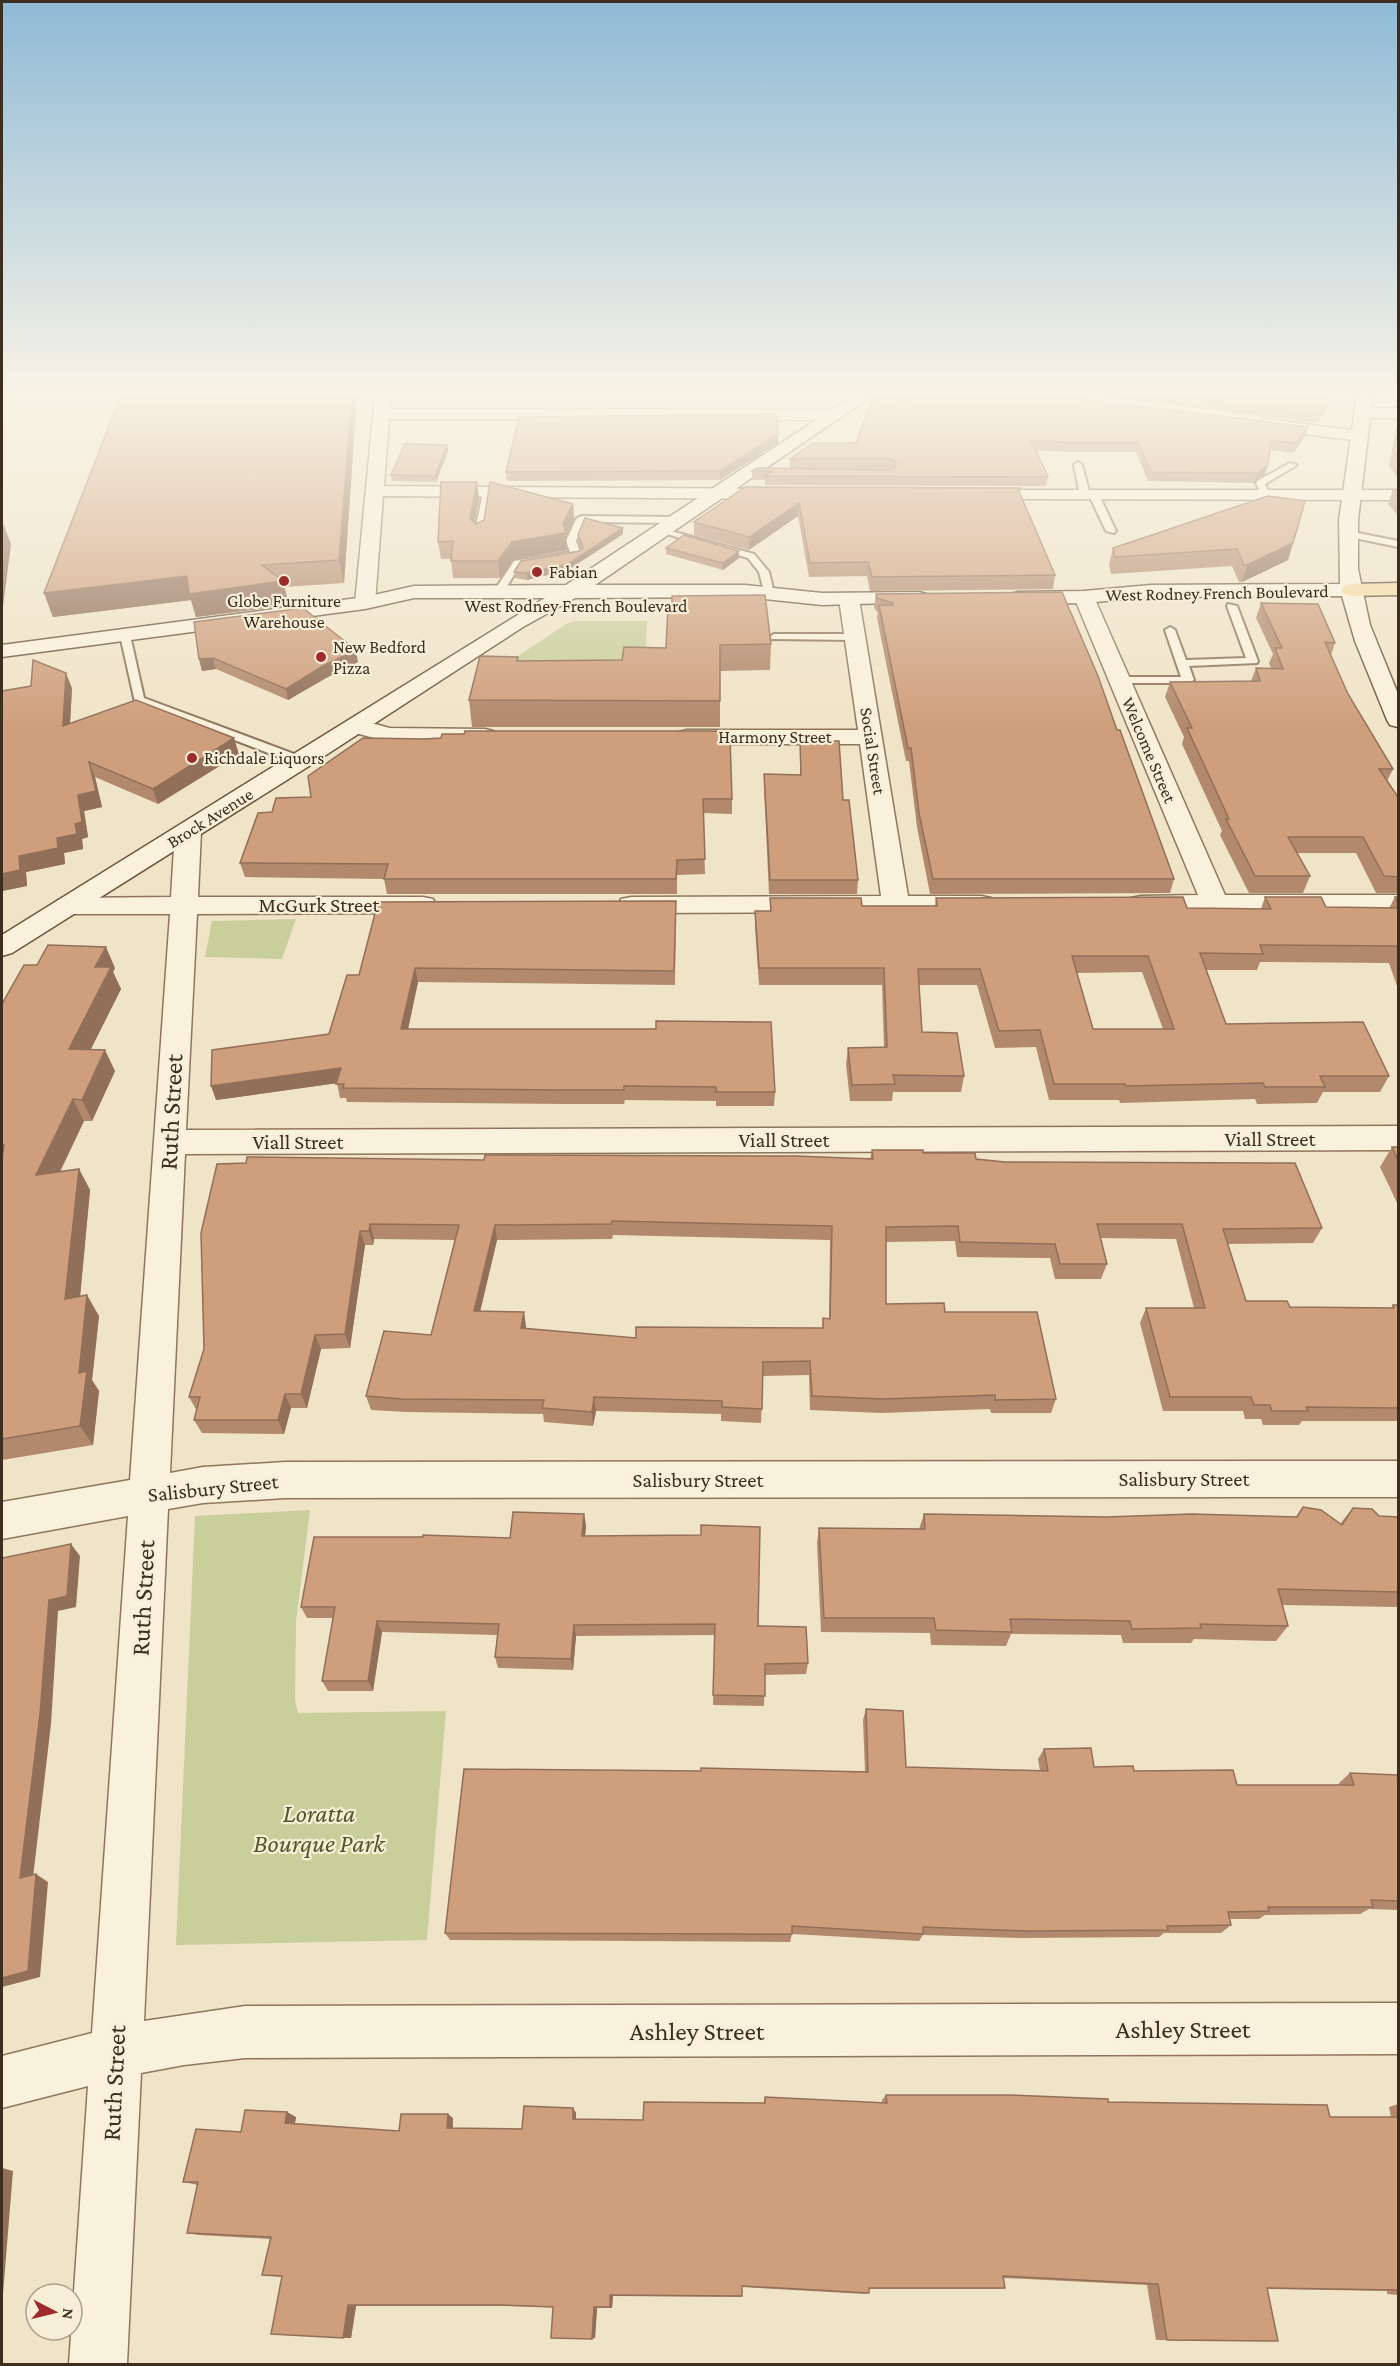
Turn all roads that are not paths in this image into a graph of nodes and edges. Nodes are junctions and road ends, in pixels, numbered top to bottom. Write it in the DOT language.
graph roads {
  1 [pos="374,505"];
  2 [pos="485,505"];
  3 [pos="701,505"];
  4 [pos="1096,505"];
  5 [pos="1351,505"];
  6 [pos="671,525"];
  7 [pos="1111,531"];
  8 [pos="1348,534"];
  9 [pos="479,536"];
  10 [pos="1398,544"];
  11 [pos="1398,589"];
  12 [pos="499,591"];
  13 [pos="569,591"];
  14 [pos="769,593"];
  15 [pos="1084,597"];
  16 [pos="822,598"];
  17 [pos="943,598"];
  18 [pos="1002,598"];
  19 [pos="849,599"];
  20 [pos="1353,599"];
  21 [pos="365,603"];
  22 [pos="544,606"];
  23 [pos="1232,606"];
  24 [pos="1398,608"];
  25 [pos="1170,630"];
  26 [pos="125,635"];
  27 [pos="774,637"];
  28 [pos="855,637"];
  29 [pos="2,651"];
  30 [pos="1182,663"];
  31 [pos="1119,680"];
  32 [pos="1398,720"];
  33 [pos="356,726"];
  34 [pos="513,736"];
  35 [pos="668,737"];
  36 [pos="871,737"];
  37 [pos="301,761"];
  38 [pos="188,831"];
  39 [pos="1398,903"];
  40 [pos="896,904"];
  41 [pos="1002,904"];
  42 [pos="1120,904"];
  43 [pos="1215,904"];
  44 [pos="445,905"];
  45 [pos="611,905"];
  46 [pos="68,906"];
  47 [pos="184,906"];
  48 [pos="2,947"];
  49 [pos="1398,1138"];
  50 [pos="169,1142"];
  51 [pos="1398,1479"];
  52 [pos="149,1494"];
  53 [pos="2,1520"];
  54 [pos="1398,2029"];
  55 [pos="116,2054"];
  56 [pos="2,2082"];
  57 [pos="98,2364"];
  1 -- 21 [label="street"];
  2 -- 9 [label="lane"];
  3 -- 6 [label="street, Brock Avenue"];
  4 -- 7 [label="lane"];
  5 -- 8 [label="street"];
  6 -- 12 [label="lane"];
  6 -- 13 [label="street, Brock Avenue"];
  6 -- 14 [label="lane"];
  8 -- 10 [label="lane"];
  8 -- 20 [label="street"];
  11 -- 20 [label="main road"];
  12 -- 13 [label="street, West Rodney French Boulevard"];
  12 -- 21 [label="street, West Rodney French Boulevard"];
  13 -- 14 [label="street, West Rodney French Boulevard"];
  13 -- 22 [label="street, Brock Avenue"];
  14 -- 16 [label="street, West Rodney French Boulevard"];
  15 -- 18 [label="street, West Rodney French Boulevard"];
  15 -- 20 [label="street, West Rodney French Boulevard"];
  15 -- 23 [label="street, West Rodney French Boulevard"];
  15 -- 31 [label="street, Welcome Street"];
  16 -- 19 [label="street, West Rodney French Boulevard"];
  16 -- 22 [label="street, West Rodney French Boulevard"];
  17 -- 19 [label="street, West Rodney French Boulevard"];
  19 -- 28 [label="street, Social Street"];
  20 -- 23 [label="street, West Rodney French Boulevard"];
  20 -- 24 [label="main road"];
  20 -- 32 [label="street"];
  21 -- 22 [label="street, West Rodney French Boulevard"];
  21 -- 26 [label="street, West Rodney French Boulevard"];
  22 -- 33 [label="street, Brock Avenue"];
  23 -- 30 [label="lane"];
  25 -- 30 [label="lane"];
  26 -- 29 [label="street, West Rodney French Boulevard"];
  26 -- 37 [label="lane"];
  27 -- 28 [label="lane"];
  28 -- 36 [label="street, Social Street"];
  30 -- 31 [label="lane"];
  31 -- 43 [label="street, Welcome Street"];
  33 -- 34 [label="street"];
  33 -- 37 [label="street, Brock Avenue"];
  35 -- 36 [label="street, Harmony Street"];
  36 -- 40 [label="street, Social Street"];
  37 -- 38 [label="street, Brock Avenue"];
  38 -- 46 [label="street, Brock Avenue"];
  38 -- 47 [label="street, Ruth Street"];
  39 -- 43 [label="street"];
  40 -- 41 [label="street"];
  40 -- 45 [label="street"];
  42 -- 43 [label="street"];
  44 -- 47 [label="street, McGurk Street"];
  46 -- 47 [label="street, McGurk Street"];
  46 -- 48 [label="street, Brock Avenue"];
  47 -- 50 [label="street, Ruth Street"];
  49 -- 50 [label="street, Viall Street"];
  50 -- 52 [label="street, Ruth Street"];
  51 -- 52 [label="street, Salisbury Street"];
  52 -- 53 [label="street, Salisbury Street"];
  52 -- 55 [label="street, Ruth Street"];
  54 -- 55 [label="street, Ashley Street"];
  55 -- 56 [label="street, Ashley Street"];
  55 -- 57 [label="street, Ruth Street"];
}
